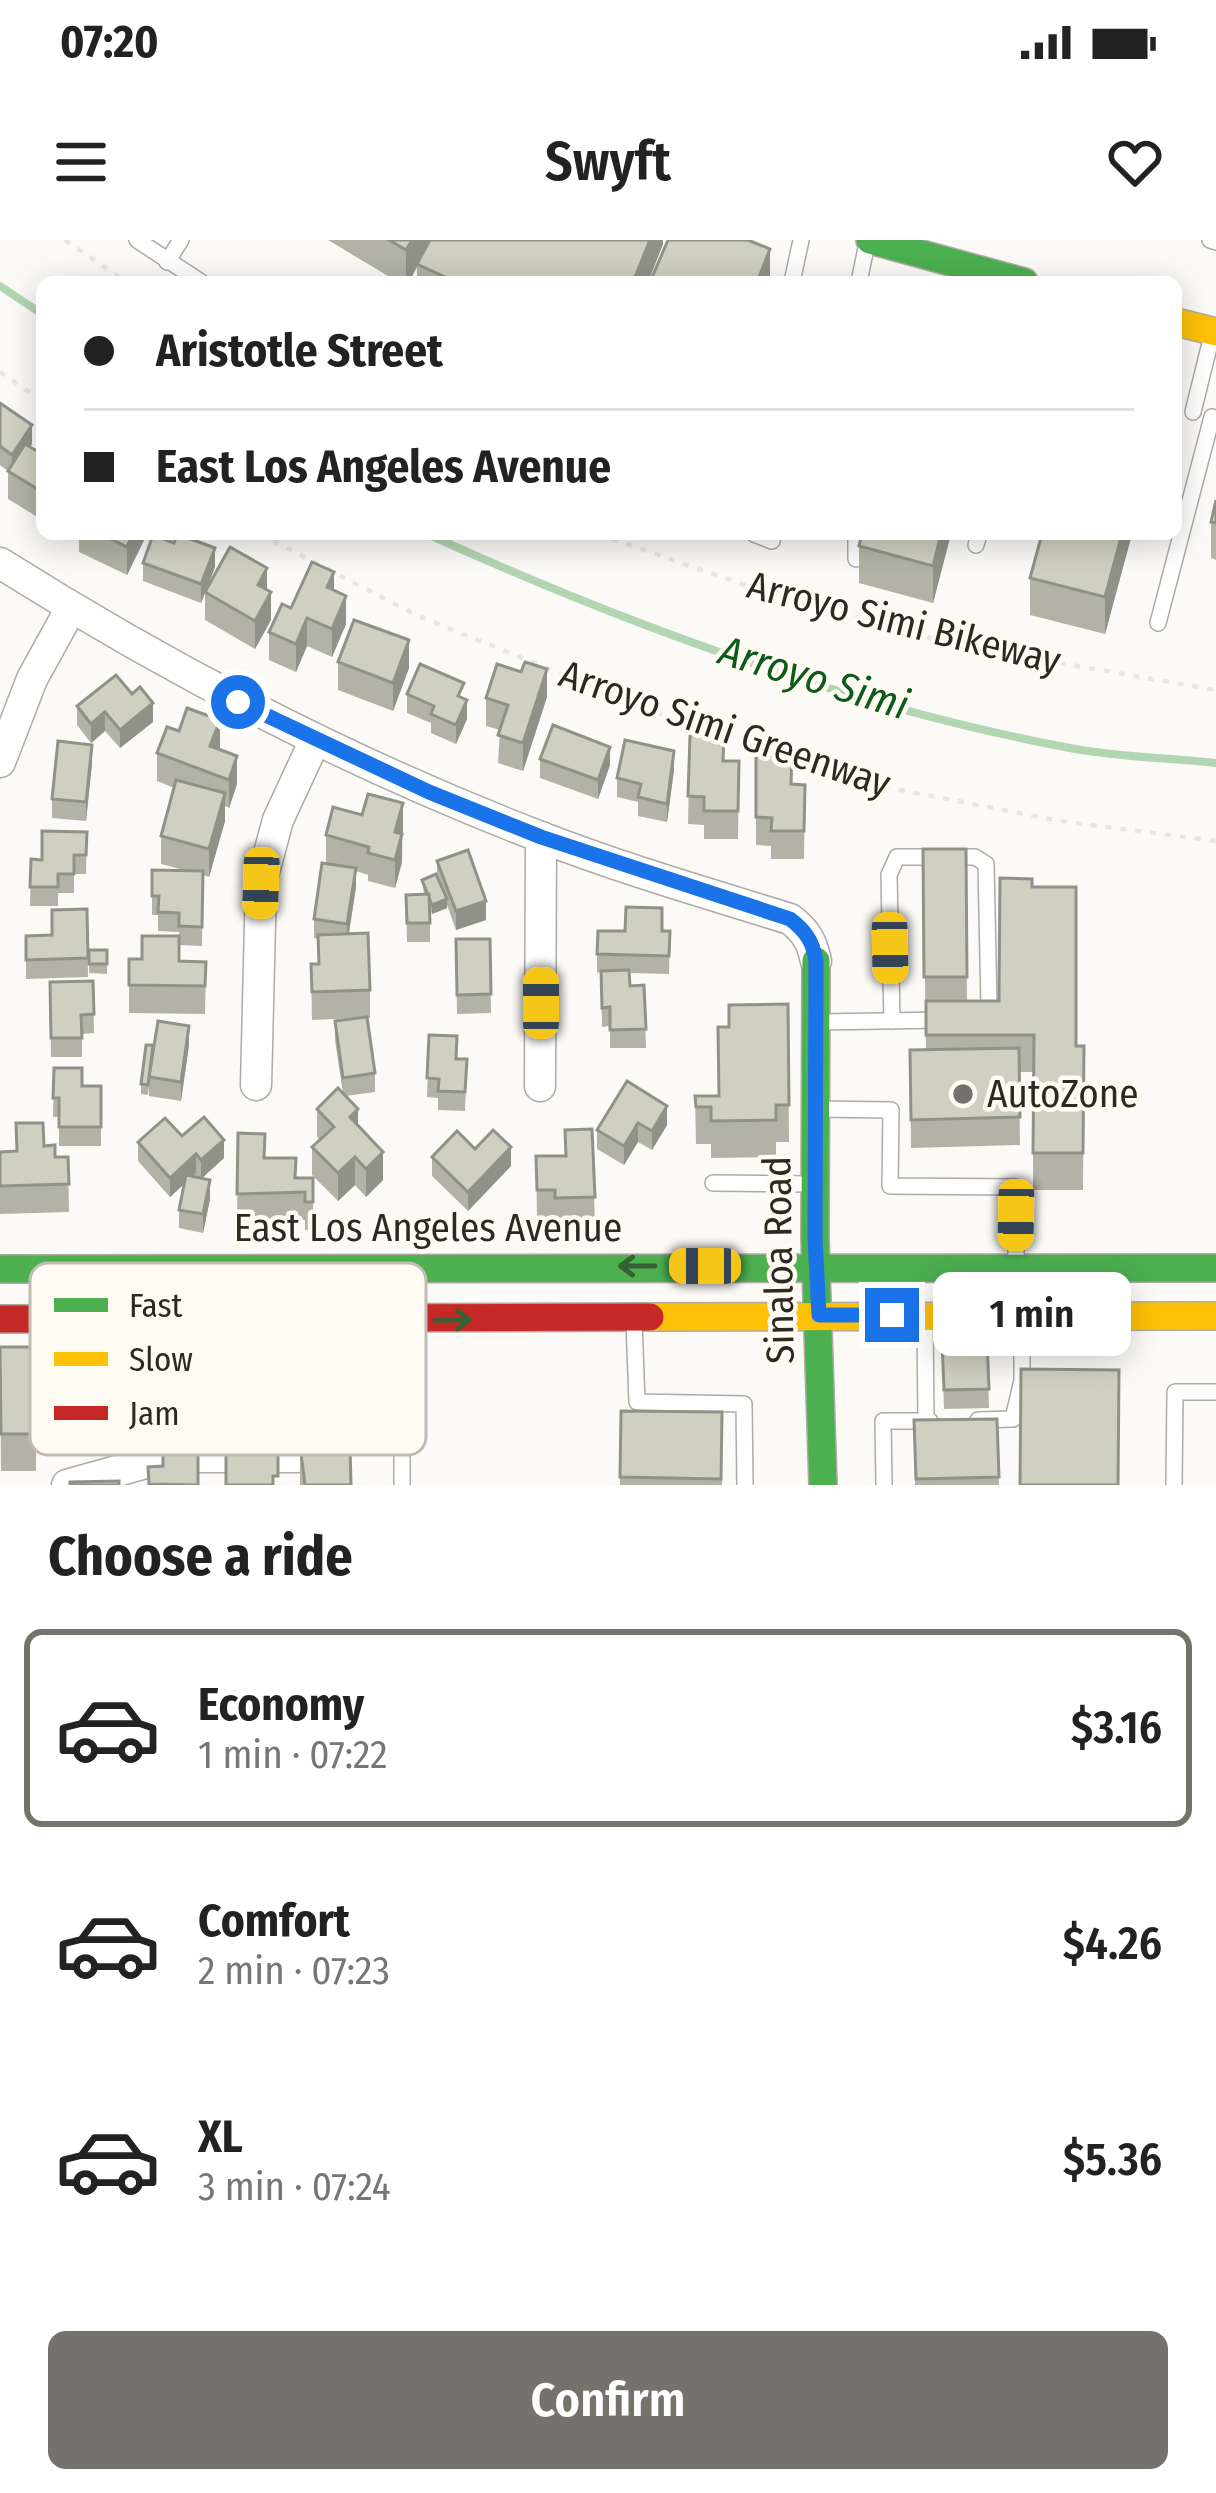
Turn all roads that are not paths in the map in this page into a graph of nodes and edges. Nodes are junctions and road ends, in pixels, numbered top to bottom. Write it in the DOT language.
graph roads {
  1 [pos="137,240"];
  2 [pos="182,240"];
  3 [pos="801,240"];
  4 [pos="869,240"];
  5 [pos="166,262"];
  6 [pos="190,276"];
  7 [pos="793,276"];
  8 [pos="860,276"];
  9 [pos="1002,276"];
  10 [pos="1182,324"];
  11 [pos="1214,332"];
  12 [pos="1184,410"];
  13 [pos="1214,418"];
  14 [pos="1182,535"];
  15 [pos="856,540"];
  16 [pos="1181,540"];
  17 [pos="856,559"];
  18 [pos="0,563"];
  19 [pos="71,608"];
  20 [pos="1158,623"];
  21 [pos="315,740"];
  22 [pos="0,762"];
  23 [pos="541,837"];
  24 [pos="816,961"];
  25 [pos="815,1022"];
  26 [pos="892,1022"];
  27 [pos="256,1085"];
  28 [pos="540,1086"];
  29 [pos="815,1109"];
  30 [pos="713,1183"];
  31 [pos="815,1184"];
  32 [pos="818,1266"];
  33 [pos="1016,1267"];
  34 [pos="426,1268"];
  35 [pos="1216,1268"];
  36 [pos="0,1270"];
  37 [pos="30,1270"];
  38 [pos="819,1315"];
  39 [pos="925,1315"];
  40 [pos="1022,1315"];
  41 [pos="1216,1316"];
  42 [pos="634,1318"];
  43 [pos="0,1319"];
  44 [pos="30,1319"];
  45 [pos="426,1320"];
  46 [pos="1019,1392"];
  47 [pos="1043,1392"];
  48 [pos="1216,1392"];
  49 [pos="948,1420"];
  50 [pos="969,1420"];
  51 [pos="926,1421"];
  52 [pos="298,1457"];
  53 [pos="67,1485"];
  54 [pos="745,1485"];
  55 [pos="823,1485"];
  56 [pos="884,1485"];
  57 [pos="1174,1485"];
  1 -- 5 [label="lane"];
  2 -- 5 [label="lane"];
  3 -- 7 [label="lane"];
  4 -- 8 [label="lane"];
  4 -- 9 [label="main road"];
  5 -- 6 [label="lane"];
  10 -- 11 [label="main road"];
  11 -- 12 [label="lane"];
  12 -- 13 [label="lane"];
  13 -- 14 [label="lane"];
  15 -- 17 [label="lane"];
  16 -- 20 [label="lane"];
  18 -- 19 [label="street"];
  19 -- 21 [label="street"];
  19 -- 22 [label="street"];
  21 -- 23 [label="street"];
  21 -- 27 [label="street"];
  23 -- 24 [label="street"];
  23 -- 28 [label="street"];
  24 -- 25 [label="main road, Sinaloa Road"];
  25 -- 26 [label="lane"];
  25 -- 29 [label="main road, Sinaloa Road"];
  26 -- 26 [label="lane"];
  29 -- 31 [label="main road, Sinaloa Road"];
  29 -- 33 [label="lane"];
  30 -- 31 [label="lane"];
  31 -- 32 [label="main road, Sinaloa Road"];
  32 -- 33 [label="main road, East Los Angeles Avenue"];
  32 -- 34 [label="main road, East Los Angeles Avenue, one-way"];
  32 -- 38 [label="main road, Sinaloa Road"];
  33 -- 35 [label="main road, East Los Angeles Avenue"];
  36 -- 37 [label="main road, East Los Angeles Avenue"];
  38 -- 39 [label="main road"];
  38 -- 42 [label="main road"];
  38 -- 55 [label="main road, Sinaloa Road"];
  39 -- 40 [label="main road"];
  39 -- 51 [label="lane"];
  40 -- 41 [label="main road"];
  40 -- 46 [label="lane"];
  45 -- 42 [label="main road, one-way"];
  42 -- 54 [label="lane"];
  43 -- 44 [label="main road"];
  46 -- 47 [label="lane"];
  46 -- 50 [label="lane"];
  48 -- 57 [label="lane"];
  49 -- 51 [label="lane"];
  51 -- 56 [label="lane"];
  52 -- 53 [label="street"];
}
